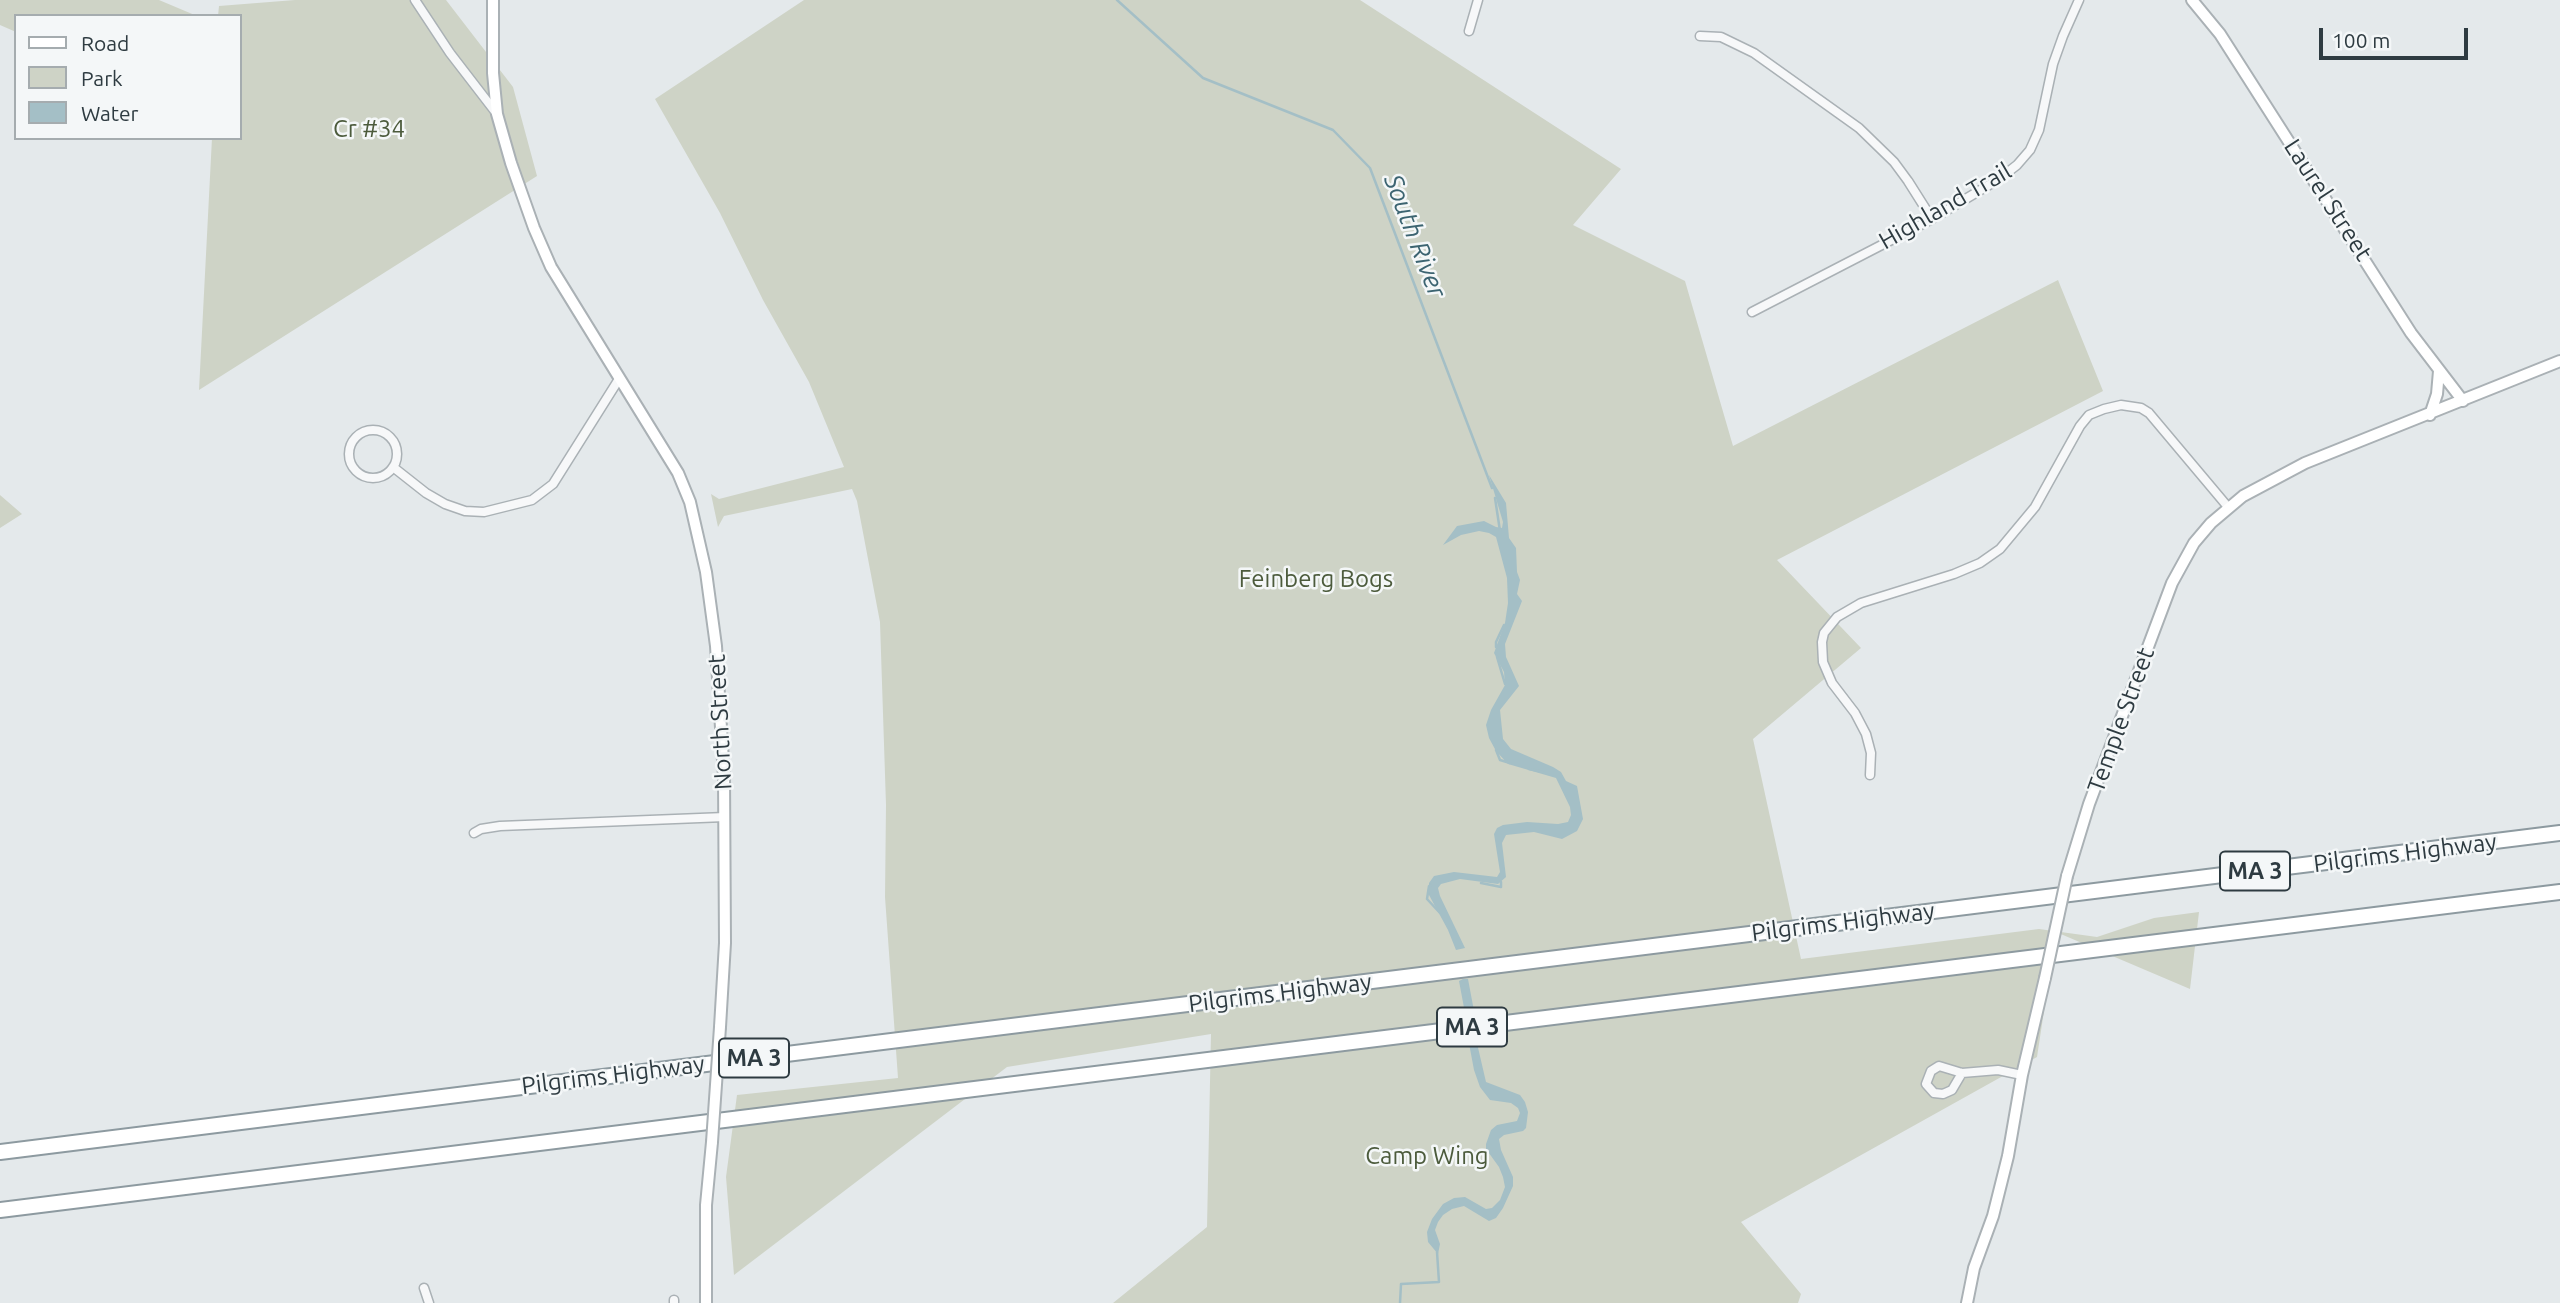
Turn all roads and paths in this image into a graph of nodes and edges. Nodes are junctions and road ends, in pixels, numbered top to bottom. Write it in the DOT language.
graph roads {
  1 [pos="415,0"];
  2 [pos="493,0"];
  3 [pos="1478,0"];
  4 [pos="2079,0"];
  5 [pos="2192,0"];
  6 [pos="1469,31"];
  7 [pos="1700,36"];
  8 [pos="497,114"];
  9 [pos="1932,219"];
  10 [pos="1752,312"];
  11 [pos="2560,361"];
  12 [pos="2439,371"];
  13 [pos="619,379"];
  14 [pos="2463,401"];
  15 [pos="2430,415"];
  16 [pos="393,467"];
  17 [pos="2228,507"];
  18 [pos="1870,775"];
  19 [pos="725,817"];
  20 [pos="474,833"];
  21 [pos="2560,833"];
  22 [pos="2560,892"];
  23 [pos="1962,1073"];
  24 [pos="2022,1075"];
  25 [pos="0,1152"];
  26 [pos="0,1210"];
  27 [pos="424,1288"];
  28 [pos="429,1303"];
  29 [pos="706,1303"];
  30 [pos="1966,1303"];
  1 -- 8 [label="street"];
  2 -- 8 [label="main road, North Street"];
  3 -- 6 [label="street"];
  4 -- 9 [label="street, Highland Trail"];
  5 -- 12 [label="main road, Laurel Street"];
  7 -- 9 [label="street"];
  8 -- 13 [label="main road, North Street"];
  9 -- 10 [label="street, Highland Trail"];
  11 -- 14 [label="main road, Temple Street"];
  12 -- 14 [label="main road, Laurel Street"];
  12 -- 15 [label="main road"];
  13 -- 16 [label="street"];
  13 -- 19 [label="main road, North Street"];
  14 -- 15 [label="main road, Temple Street"];
  15 -- 17 [label="main road, Temple Street"];
  16 -- 16 [label="street"];
  17 -- 18 [label="street"];
  17 -- 24 [label="main road, Temple Street, bridge"];
  19 -- 20 [label="street"];
  19 -- 29 [label="main road, North Street, bridge"];
  21 -- 25 [label="highway, Pilgrims Highway / MA 3"];
  22 -- 26 [label="highway, MA 3"];
  23 -- 23 [label="street"];
  23 -- 24 [label="street"];
  24 -- 30 [label="main road, Temple Street"];
  27 -- 28 [label="street"];
}
